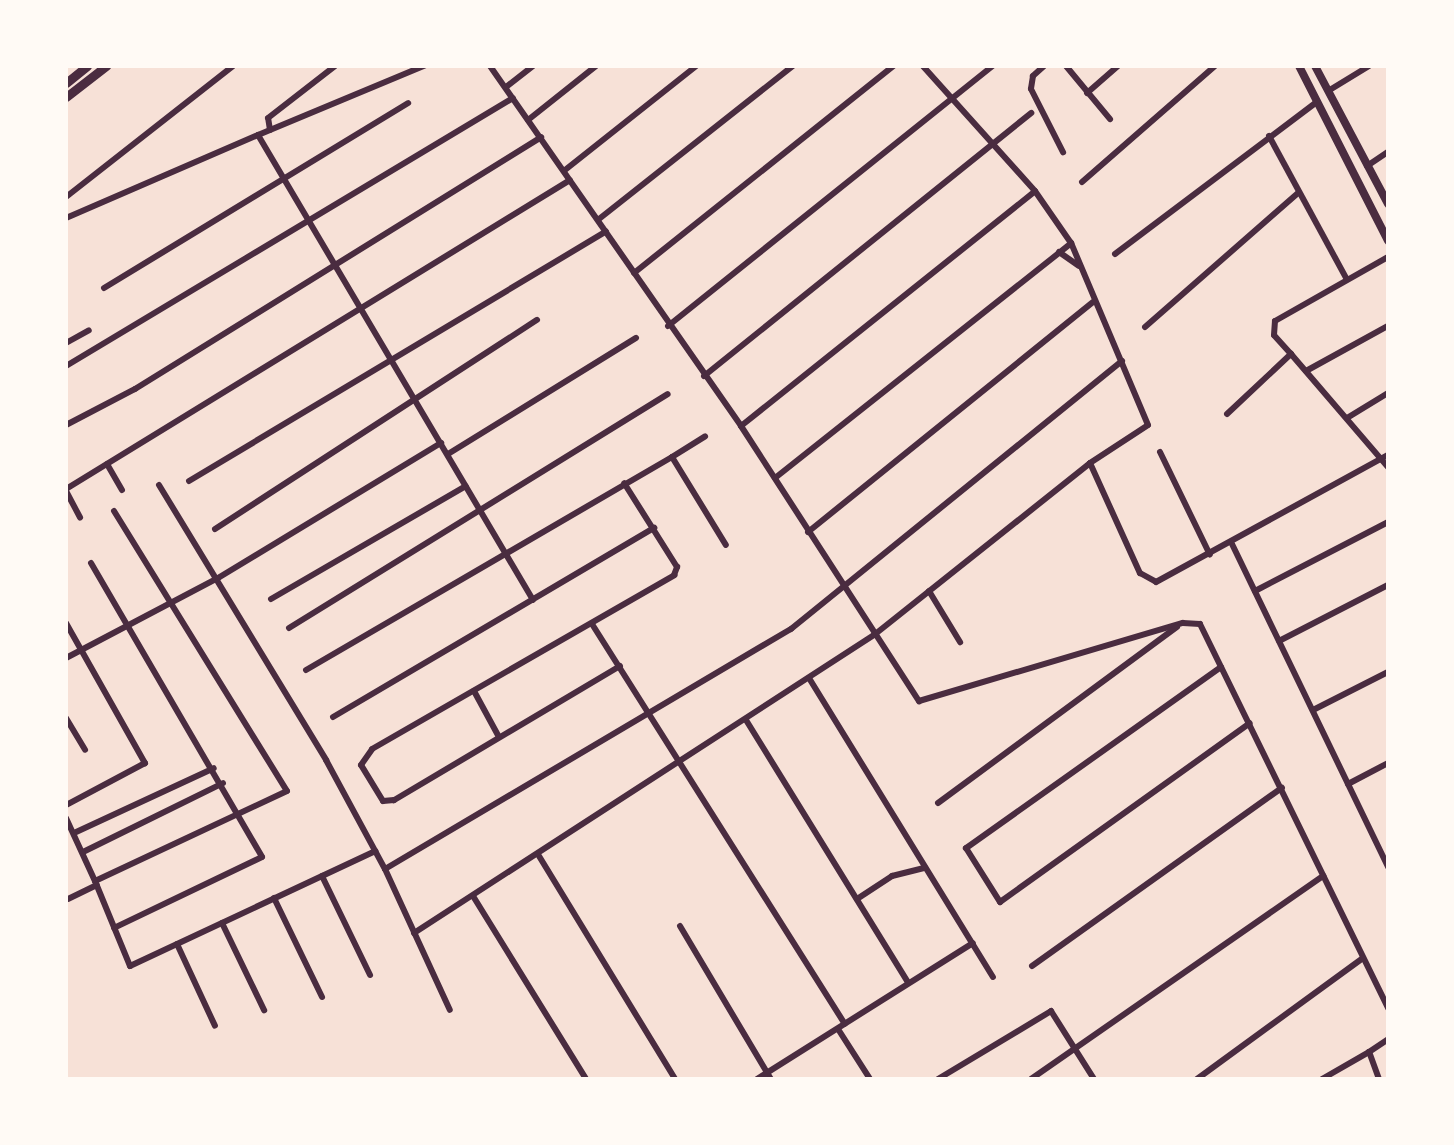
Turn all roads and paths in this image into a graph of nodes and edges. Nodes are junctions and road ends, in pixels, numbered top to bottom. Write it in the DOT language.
graph roads {
  1 [pos="87,66"];
  2 [pos="106,66"];
  3 [pos="233,66"];
  4 [pos="335,66"];
  5 [pos="424,66"];
  6 [pos="490,66"];
  7 [pos="533,66"];
  8 [pos="596,66"];
  9 [pos="696,66"];
  10 [pos="793,66"];
  11 [pos="893,66"];
  12 [pos="923,66"];
  13 [pos="992,66"];
  14 [pos="1044,66"];
  15 [pos="1066,66"];
  16 [pos="1118,66"];
  17 [pos="1215,66"];
  18 [pos="1299,66"];
  19 [pos="1315,66"];
  20 [pos="1369,66"];
  21 [pos="66,83"];
  22 [pos="506,87"];
  23 [pos="1328,91"];
  24 [pos="1087,93"];
  25 [pos="66,97"];
  26 [pos="513,98"];
  27 [pos="953,98"];
  28 [pos="1317,102"];
  29 [pos="408,103"];
  30 [pos="1031,113"];
  31 [pos="1110,119"];
  32 [pos="528,120"];
  33 [pos="270,130"];
  34 [pos="258,135"];
  35 [pos="1269,136"];
  36 [pos="541,137"];
  37 [pos="993,143"];
  38 [pos="1063,152"];
  39 [pos="1388,152"];
  40 [pos="1367,166"];
  41 [pos="565,170"];
  42 [pos="286,178"];
  43 [pos="570,180"];
  44 [pos="1082,182"];
  45 [pos="1035,191"];
  46 [pos="1298,193"];
  47 [pos="66,197"];
  48 [pos="1388,204"];
  49 [pos="66,218"];
  50 [pos="310,219"];
  51 [pos="599,219"];
  52 [pos="606,231"];
  53 [pos="1388,241"];
  54 [pos="1071,243"];
  55 [pos="1059,252"];
  56 [pos="1115,254"];
  57 [pos="1388,257"];
  58 [pos="336,263"];
  59 [pos="1079,266"];
  60 [pos="634,273"];
  61 [pos="1346,278"];
  62 [pos="104,288"];
  63 [pos="1093,302"];
  64 [pos="362,308"];
  65 [pos="537,320"];
  66 [pos="668,326"];
  67 [pos="1388,326"];
  68 [pos="1145,327"];
  69 [pos="89,330"];
  70 [pos="636,338"];
  71 [pos="66,343"];
  72 [pos="1291,354"];
  73 [pos="393,360"];
  74 [pos="1122,361"];
  75 [pos="66,366"];
  76 [pos="1306,371"];
  77 [pos="704,376"];
  78 [pos="1388,393"];
  79 [pos="668,394"];
  80 [pos="417,402"];
  81 [pos="1227,414"];
  82 [pos="1347,418"];
  83 [pos="66,425"];
  84 [pos="741,426"];
  85 [pos="705,436"];
  86 [pos="441,443"];
  87 [pos="1160,452"];
  88 [pos="448,454"];
  89 [pos="672,457"];
  90 [pos="1385,457"];
  91 [pos="1090,463"];
  92 [pos="107,464"];
  93 [pos="1388,467"];
  94 [pos="775,478"];
  95 [pos="189,481"];
  96 [pos="624,483"];
  97 [pos="159,485"];
  98 [pos="466,486"];
  99 [pos="66,490"];
  100 [pos="122,490"];
  101 [pos="479,509"];
  102 [pos="114,511"];
  103 [pos="80,517"];
  104 [pos="1388,522"];
  105 [pos="654,528"];
  106 [pos="215,529"];
  107 [pos="808,532"];
  108 [pos="1232,544"];
  109 [pos="726,545"];
  110 [pos="505,553"];
  111 [pos="1210,555"];
  112 [pos="91,563"];
  113 [pos="218,578"];
  114 [pos="1388,585"];
  115 [pos="841,588"];
  116 [pos="929,591"];
  117 [pos="1255,591"];
  118 [pos="271,599"];
  119 [pos="533,600"];
  120 [pos="173,601"];
  121 [pos="66,623"];
  122 [pos="1183,623"];
  123 [pos="592,624"];
  124 [pos="128,625"];
  125 [pos="289,628"];
  126 [pos="874,635"];
  127 [pos="1279,641"];
  128 [pos="960,642"];
  129 [pos="81,650"];
  130 [pos="66,658"];
  131 [pos="620,666"];
  132 [pos="1221,667"];
  133 [pos="306,670"];
  134 [pos="1388,672"];
  135 [pos="809,678"];
  136 [pos="474,691"];
  137 [pos="1313,710"];
  138 [pos="650,712"];
  139 [pos="333,717"];
  140 [pos="66,718"];
  141 [pos="746,720"];
  142 [pos="1250,723"];
  143 [pos="499,737"];
  144 [pos="85,750"];
  145 [pos="682,763"];
  146 [pos="1388,763"];
  147 [pos="214,768"];
  148 [pos="223,783"];
  149 [pos="1348,784"];
  150 [pos="1282,788"];
  151 [pos="938,803"];
  152 [pos="66,805"];
  153 [pos="240,813"];
  154 [pos="67,820"];
  155 [pos="74,833"];
  156 [pos="375,851"];
  157 [pos="1385,851"];
  158 [pos="83,852"];
  159 [pos="539,856"];
  160 [pos="1388,867"];
  161 [pos="925,868"];
  162 [pos="385,869"];
  163 [pos="322,876"];
  164 [pos="1323,876"];
  165 [pos="96,883"];
  166 [pos="473,896"];
  167 [pos="274,898"];
  168 [pos="68,899"];
  169 [pos="857,899"];
  170 [pos="222,923"];
  171 [pos="680,926"];
  172 [pos="114,928"];
  173 [pos="414,933"];
  174 [pos="973,943"];
  175 [pos="177,944"];
  176 [pos="1363,958"];
  177 [pos="1032,966"];
  178 [pos="370,975"];
  179 [pos="993,977"];
  180 [pos="908,982"];
  181 [pos="322,997"];
  182 [pos="1388,1008"];
  183 [pos="264,1010"];
  184 [pos="450,1010"];
  185 [pos="215,1026"];
  186 [pos="841,1026"];
  187 [pos="1388,1039"];
  188 [pos="1075,1049"];
  189 [pos="1369,1052"];
  190 [pos="769,1076"];
  191 [pos="586,1079"];
  192 [pos="675,1079"];
  193 [pos="757,1079"];
  194 [pos="870,1079"];
  195 [pos="938,1079"];
  196 [pos="1031,1079"];
  197 [pos="1094,1079"];
  198 [pos="1197,1079"];
  199 [pos="1322,1079"];
  200 [pos="1379,1079"];
  1 -- 21 [label="main road"];
  2 -- 25 [label="main road"];
  3 -- 47 [label="street"];
  4 -- 33 [label="street"];
  5 -- 33 [label="street"];
  6 -- 22 [label="street"];
  7 -- 22 [label="street"];
  8 -- 32 [label="street"];
  9 -- 41 [label="street"];
  10 -- 51 [label="street"];
  11 -- 60 [label="street"];
  12 -- 27 [label="street"];
  13 -- 27 [label="street"];
  14 -- 38 [label="street"];
  15 -- 24 [label="street"];
  16 -- 24 [label="street"];
  17 -- 44 [label="street"];
  18 -- 28 [label="main road"];
  19 -- 23 [label="main road"];
  20 -- 23 [label="street"];
  22 -- 26 [label="street"];
  23 -- 40 [label="main road"];
  24 -- 31 [label="street"];
  26 -- 32 [label="street"];
  26 -- 50 [label="street"];
  27 -- 37 [label="street"];
  27 -- 66 [label="street"];
  28 -- 35 [label="street"];
  28 -- 53 [label="main road"];
  29 -- 42 [label="street"];
  30 -- 37 [label="street"];
  32 -- 36 [label="street"];
  33 -- 34 [label="street"];
  34 -- 42 [label="street"];
  34 -- 49 [label="street"];
  35 -- 46 [label="street"];
  35 -- 56 [label="street"];
  36 -- 41 [label="street"];
  36 -- 58 [label="street"];
  37 -- 45 [label="street"];
  37 -- 77 [label="street"];
  39 -- 40 [label="street"];
  40 -- 48 [label="main road"];
  41 -- 43 [label="street"];
  42 -- 50 [label="street"];
  42 -- 62 [label="street"];
  43 -- 51 [label="street"];
  43 -- 64 [label="street"];
  45 -- 54 [label="street"];
  45 -- 84 [label="street"];
  46 -- 61 [label="street"];
  46 -- 68 [label="street"];
  50 -- 58 [label="street"];
  50 -- 75 [label="street"];
  51 -- 52 [label="street"];
  52 -- 60 [label="street"];
  52 -- 73 [label="street"];
  54 -- 55 [label="street"];
  54 -- 59 [label="street"];
  55 -- 59 [label="street"];
  55 -- 94 [label="street"];
  57 -- 61 [label="street"];
  58 -- 64 [label="street"];
  58 -- 83 [label="street"];
  59 -- 63 [label="street"];
  60 -- 66 [label="street"];
  61 -- 72 [label="street"];
  63 -- 74 [label="street"];
  63 -- 107 [label="street"];
  64 -- 73 [label="street"];
  64 -- 92 [label="street"];
  65 -- 80 [label="street"];
  66 -- 77 [label="street"];
  67 -- 76 [label="street"];
  69 -- 71 [label="street"];
  70 -- 88 [label="street"];
  72 -- 76 [label="street"];
  72 -- 81 [label="street"];
  73 -- 80 [label="street"];
  73 -- 95 [label="street"];
  74 -- 91 [label="street"];
  74 -- 115 [label="street"];
  76 -- 82 [label="street"];
  77 -- 84 [label="street"];
  78 -- 82 [label="street"];
  79 -- 101 [label="street"];
  80 -- 86 [label="street"];
  80 -- 106 [label="street"];
  82 -- 90 [label="street"];
  84 -- 94 [label="street"];
  85 -- 89 [label="street"];
  86 -- 88 [label="street"];
  86 -- 113 [label="street"];
  87 -- 111 [label="street"];
  88 -- 98 [label="street"];
  89 -- 96 [label="street"];
  89 -- 109 [label="street"];
  90 -- 93 [label="street"];
  90 -- 108 [label="street"];
  91 -- 111 [label="street"];
  91 -- 116 [label="street"];
  92 -- 99 [label="street"];
  92 -- 100 [label="street"];
  94 -- 107 [label="street"];
  96 -- 105 [label="street"];
  96 -- 110 [label="street"];
  97 -- 113 [label="street"];
  98 -- 101 [label="street"];
  98 -- 118 [label="street"];
  99 -- 103 [label="street"];
  101 -- 110 [label="street"];
  101 -- 125 [label="street"];
  102 -- 120 [label="street"];
  104 -- 117 [label="street"];
  105 -- 119 [label="street"];
  105 -- 123 [label="street"];
  107 -- 115 [label="street"];
  108 -- 111 [label="street"];
  108 -- 117 [label="street"];
  110 -- 119 [label="street"];
  110 -- 133 [label="street"];
  112 -- 124 [label="street"];
  113 -- 120 [label="street"];
  113 -- 156 [label="street"];
  114 -- 127 [label="street"];
  115 -- 126 [label="street"];
  115 -- 138 [label="street"];
  116 -- 126 [label="street"];
  116 -- 128 [label="street"];
  117 -- 127 [label="street"];
  119 -- 139 [label="street"];
  120 -- 124 [label="street"];
  120 -- 153 [label="street"];
  121 -- 129 [label="street"];
  122 -- 126 [label="street"];
  122 -- 132 [label="street"];
  122 -- 151 [label="street"];
  123 -- 131 [label="street"];
  123 -- 136 [label="street"];
  124 -- 129 [label="street"];
  124 -- 147 [label="street"];
  126 -- 135 [label="street"];
  127 -- 137 [label="street"];
  129 -- 130 [label="street"];
  129 -- 152 [label="street"];
  131 -- 138 [label="street"];
  131 -- 143 [label="street"];
  132 -- 142 [label="street"];
  132 -- 142 [label="street"];
  134 -- 137 [label="street"];
  135 -- 141 [label="street"];
  135 -- 161 [label="street"];
  136 -- 143 [label="street"];
  136 -- 143 [label="street"];
  137 -- 149 [label="street"];
  138 -- 145 [label="street"];
  138 -- 162 [label="street"];
  140 -- 144 [label="street"];
  141 -- 145 [label="street"];
  141 -- 169 [label="street"];
  142 -- 150 [label="street"];
  145 -- 159 [label="street"];
  145 -- 186 [label="street"];
  146 -- 149 [label="street"];
  147 -- 148 [label="street"];
  147 -- 155 [label="street"];
  148 -- 153 [label="street"];
  148 -- 158 [label="street"];
  149 -- 157 [label="street"];
  150 -- 164 [label="street"];
  150 -- 177 [label="street"];
  153 -- 165 [label="street"];
  153 -- 172 [label="street"];
  154 -- 155 [label="street"];
  155 -- 158 [label="street"];
  156 -- 162 [label="street"];
  156 -- 163 [label="street"];
  157 -- 160 [label="street"];
  158 -- 165 [label="street"];
  159 -- 166 [label="street"];
  159 -- 192 [label="street"];
  161 -- 169 [label="street"];
  161 -- 174 [label="street"];
  162 -- 173 [label="street"];
  163 -- 167 [label="street"];
  163 -- 178 [label="street"];
  164 -- 176 [label="street"];
  164 -- 188 [label="street"];
  165 -- 168 [label="street"];
  165 -- 172 [label="street"];
  166 -- 173 [label="street"];
  166 -- 191 [label="street"];
  167 -- 170 [label="street"];
  167 -- 181 [label="street"];
  169 -- 180 [label="street"];
  170 -- 175 [label="street"];
  170 -- 183 [label="street"];
  171 -- 190 [label="street"];
  172 -- 175 [label="street"];
  173 -- 184 [label="street"];
  174 -- 179 [label="street"];
  174 -- 180 [label="street"];
  175 -- 185 [label="street"];
  176 -- 182 [label="street"];
  176 -- 198 [label="street"];
  180 -- 186 [label="street"];
  186 -- 190 [label="street"];
  186 -- 194 [label="street"];
  187 -- 189 [label="street"];
  188 -- 195 [label="street"];
  188 -- 196 [label="street"];
  188 -- 197 [label="street"];
  189 -- 199 [label="street"];
  189 -- 200 [label="street"];
  190 -- 193 [label="street"];
}
